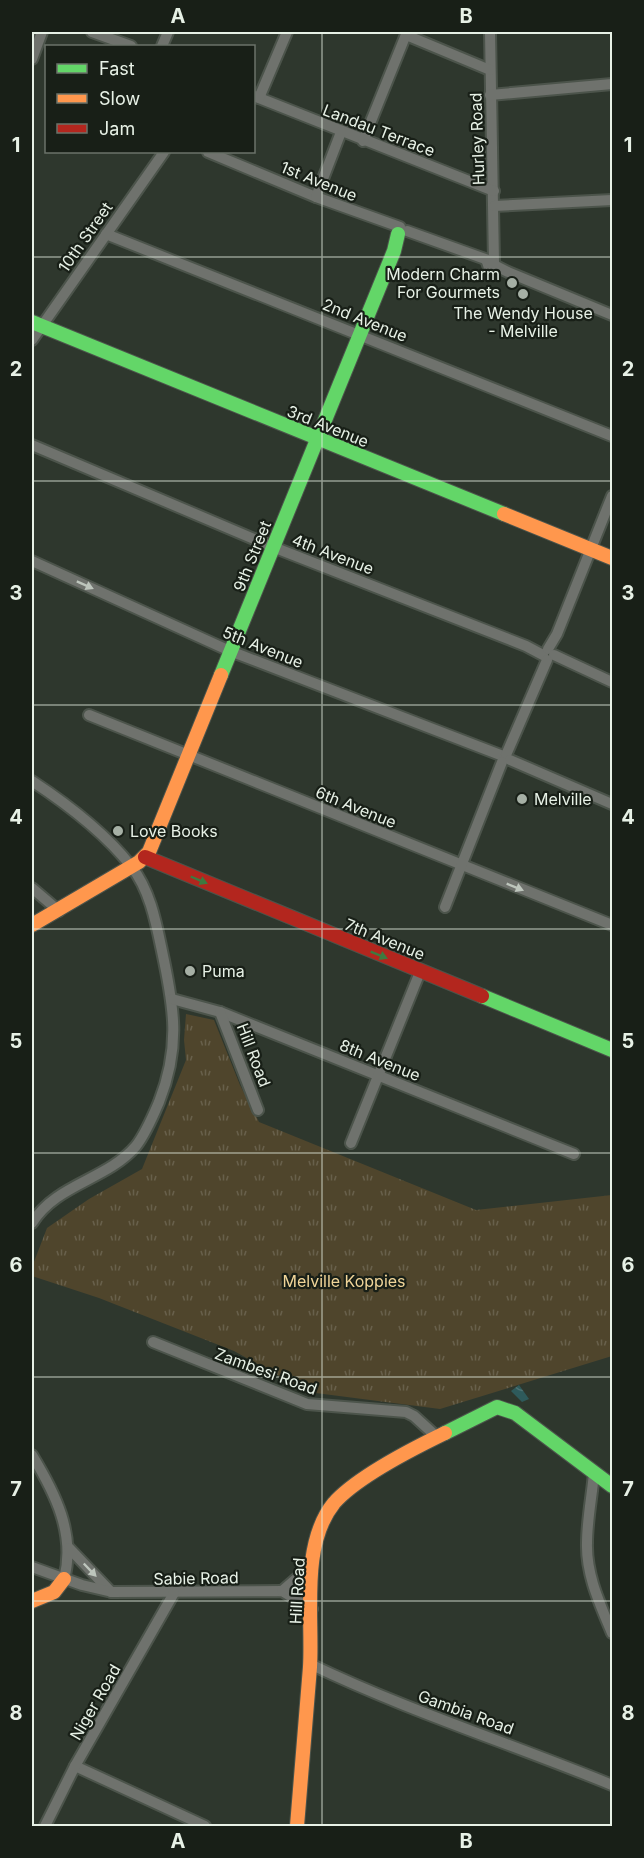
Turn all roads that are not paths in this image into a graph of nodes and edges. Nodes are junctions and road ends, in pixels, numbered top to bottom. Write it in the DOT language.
graph roads {
  1 [pos="42,32"];
  2 [pos="92,32"];
  3 [pos="287,32"];
  4 [pos="490,32"];
  5 [pos="407,33"];
  6 [pos="128,45"];
  7 [pos="32,59"];
  8 [pos="490,70"];
  9 [pos="612,84"];
  10 [pos="490,95"];
  11 [pos="256,97"];
  12 [pos="341,132"];
  13 [pos="363,141"];
  14 [pos="164,153"];
  15 [pos="210,153"];
  16 [pos="494,191"];
  17 [pos="316,197"];
  18 [pos="610,201"];
  19 [pos="494,206"];
  20 [pos="402,233"];
  21 [pos="106,234"];
  22 [pos="491,264"];
  23 [pos="612,315"];
  24 [pos="37,324"];
  25 [pos="360,335"];
  26 [pos="32,340"];
  27 [pos="612,436"];
  28 [pos="317,440"];
  29 [pos="32,445"];
  30 [pos="612,496"];
  31 [pos="273,547"];
  32 [pos="591,549"];
  33 [pos="612,558"];
  34 [pos="32,561"];
  35 [pos="230,651"];
  36 [pos="549,654"];
  37 [pos="612,682"];
  38 [pos="89,715"];
  39 [pos="188,756"];
  40 [pos="506,760"];
  41 [pos="32,782"];
  42 [pos="612,804"];
  43 [pos="145,858"];
  44 [pos="461,865"];
  45 [pos="132,867"];
  46 [pos="32,888"];
  47 [pos="445,907"];
  48 [pos="59,910"];
  49 [pos="32,925"];
  50 [pos="612,926"];
  51 [pos="420,972"];
  52 [pos="172,999"];
  53 [pos="220,1012"];
  54 [pos="612,1050"];
  55 [pos="379,1076"];
  56 [pos="258,1110"];
  57 [pos="351,1143"];
  58 [pos="574,1154"];
  59 [pos="32,1223"];
  60 [pos="153,1342"];
  61 [pos="437,1437"];
  62 [pos="32,1455"];
  63 [pos="594,1473"];
  64 [pos="612,1486"];
  65 [pos="69,1548"];
  66 [pos="311,1566"];
  67 [pos="32,1567"];
  68 [pos="64,1579"];
  69 [pos="282,1591"];
  70 [pos="112,1592"];
  71 [pos="174,1593"];
  72 [pos="32,1601"];
  73 [pos="312,1609"];
  74 [pos="612,1633"];
  75 [pos="310,1664"];
  76 [pos="75,1766"];
  77 [pos="612,1785"];
  78 [pos="45,1827"];
  79 [pos="205,1827"];
  80 [pos="297,1827"];
  1 -- 7 [label="street"];
  2 -- 6 [label="street"];
  3 -- 11 [label="street"];
  4 -- 8 [label="street, Hurley Road"];
  5 -- 8 [label="street"];
  5 -- 13 [label="street"];
  8 -- 10 [label="street, Hurley Road"];
  9 -- 10 [label="street"];
  10 -- 16 [label="street, Hurley Road"];
  11 -- 12 [label="street, Landau Terrace"];
  12 -- 13 [label="street, Landau Terrace"];
  12 -- 17 [label="street"];
  13 -- 16 [label="street, Landau Terrace"];
  14 -- 21 [label="street, 10th Street"];
  15 -- 17 [label="street, 1st Avenue"];
  16 -- 19 [label="street, Hurley Road"];
  17 -- 20 [label="street, 1st Avenue"];
  18 -- 19 [label="street"];
  19 -- 22 [label="street, Hurley Road"];
  20 -- 22 [label="street, 1st Avenue"];
  20 -- 25 [label="street, 9th Street"];
  21 -- 24 [label="street, 10th Street"];
  21 -- 25 [label="street, 2nd Avenue"];
  22 -- 23 [label="street, 1st Avenue"];
  24 -- 26 [label="street, 10th Street"];
  24 -- 28 [label="street, 3rd Avenue"];
  25 -- 27 [label="street, 2nd Avenue"];
  25 -- 28 [label="street, 9th Street"];
  28 -- 31 [label="street, 9th Street"];
  28 -- 32 [label="street, 3rd Avenue"];
  29 -- 31 [label="street, 4th Avenue"];
  30 -- 32 [label="street"];
  31 -- 35 [label="street, 9th Street"];
  31 -- 36 [label="street, 4th Avenue"];
  32 -- 33 [label="street, 3rd Avenue"];
  32 -- 36 [label="street"];
  34 -- 35 [label="street, 5th Avenue, one-way"];
  35 -- 39 [label="street, 9th Street"];
  35 -- 40 [label="street, 5th Avenue"];
  36 -- 37 [label="street, 4th Avenue"];
  36 -- 40 [label="street"];
  38 -- 39 [label="street, 6th Avenue"];
  39 -- 43 [label="street, 9th Street"];
  39 -- 44 [label="street, 6th Avenue"];
  40 -- 42 [label="street, 5th Avenue"];
  40 -- 44 [label="street"];
  41 -- 45 [label="street"];
  43 -- 45 [label="street"];
  43 -- 51 [label="street, 7th Avenue, one-way"];
  44 -- 47 [label="street"];
  44 -- 50 [label="street, 6th Avenue, one-way"];
  45 -- 48 [label="street"];
  45 -- 52 [label="street"];
  46 -- 48 [label="street"];
  48 -- 49 [label="street"];
  51 -- 54 [label="street, 7th Avenue"];
  51 -- 55 [label="street"];
  52 -- 53 [label="street, 8th Avenue"];
  52 -- 59 [label="street"];
  53 -- 55 [label="street, 8th Avenue"];
  53 -- 56 [label="street, Hill Road"];
  55 -- 57 [label="street"];
  55 -- 58 [label="street, 8th Avenue"];
  60 -- 61 [label="street, Zambesi Road"];
  61 -- 63 [label="street, Hill Road"];
  61 -- 66 [label="street, Hill Road"];
  62 -- 65 [label="street"];
  63 -- 64 [label="street"];
  63 -- 74 [label="street"];
  65 -- 68 [label="street"];
  65 -- 70 [label="street, one-way"];
  66 -- 69 [label="street"];
  66 -- 73 [label="street, Hill Road"];
  67 -- 68 [label="street, Sabie Road"];
  68 -- 70 [label="street, Sabie Road"];
  68 -- 72 [label="street"];
  69 -- 71 [label="street, Sabie Road"];
  69 -- 73 [label="street"];
  70 -- 71 [label="street, Sabie Road"];
  71 -- 76 [label="street, Niger Road"];
  73 -- 75 [label="street, Hill Road"];
  75 -- 77 [label="street, Gambia Road"];
  75 -- 80 [label="street, Hill Road"];
  76 -- 78 [label="street, Niger Road"];
  76 -- 79 [label="street"];
}
